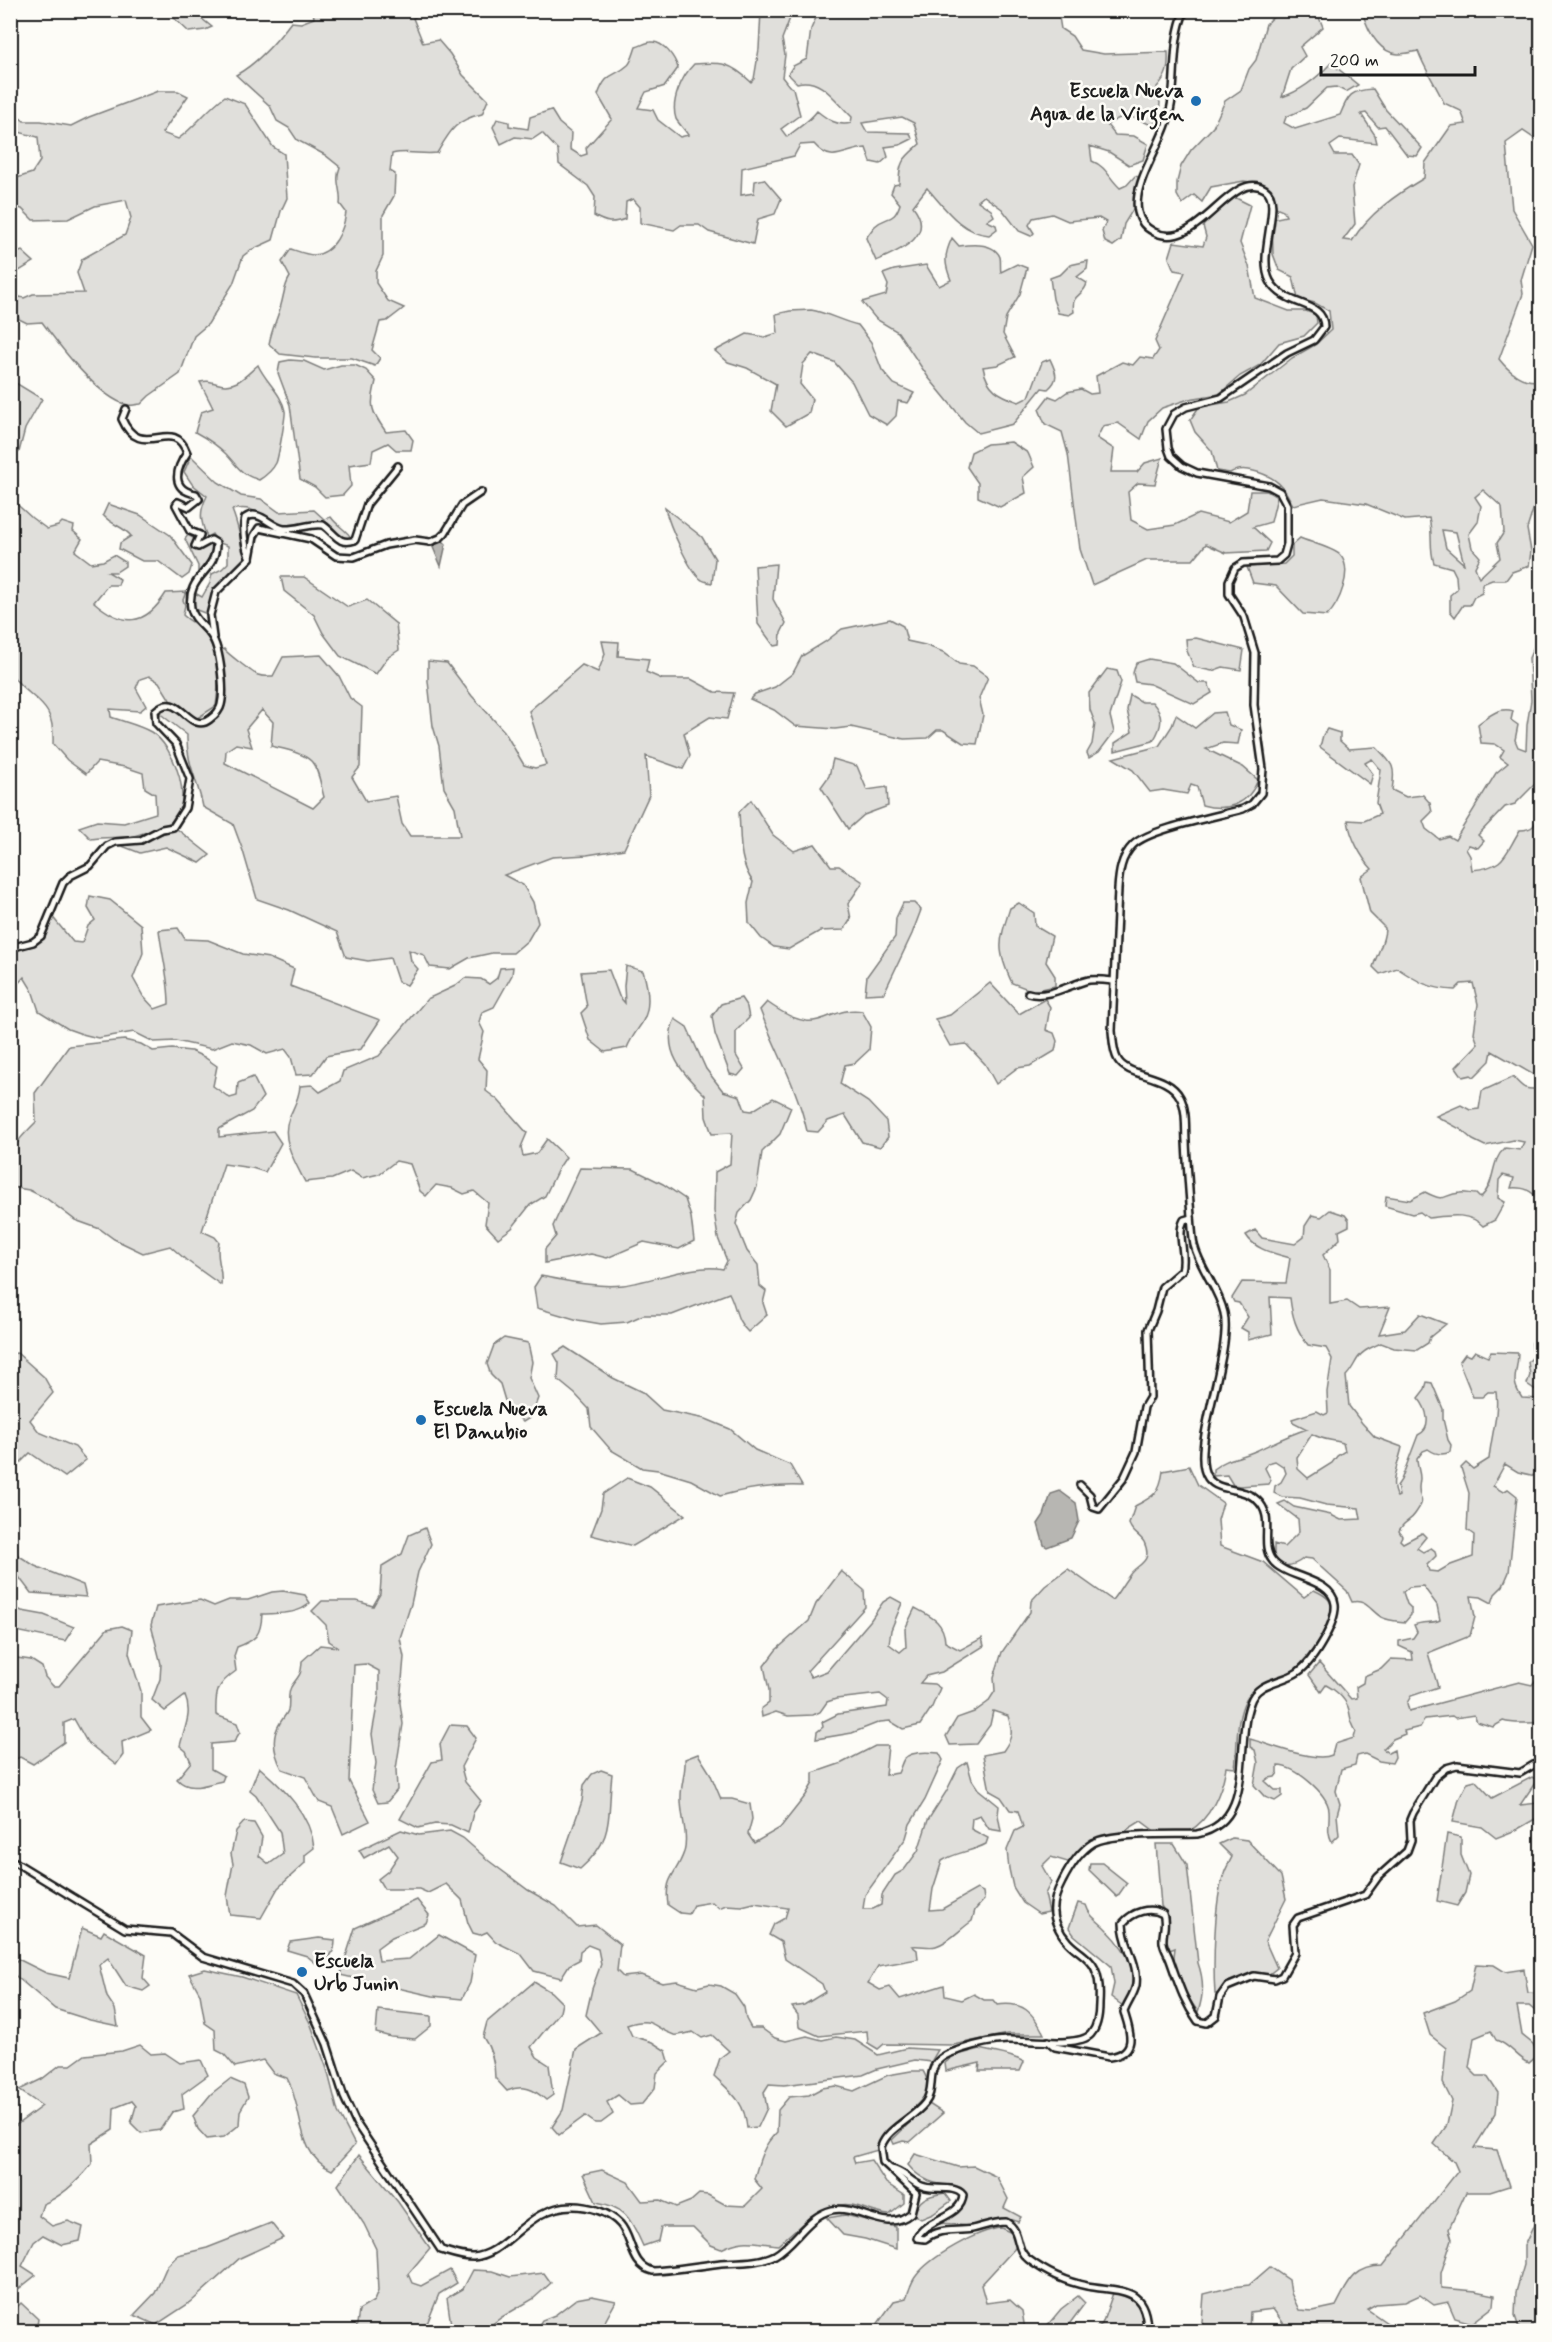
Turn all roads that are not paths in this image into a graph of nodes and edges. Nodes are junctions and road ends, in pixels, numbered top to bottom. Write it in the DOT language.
graph roads {
  1 [pos="1185,10"];
  2 [pos="126,409"];
  3 [pos="398,466"];
  4 [pos="481,492"];
  5 [pos="250,558"];
  6 [pos="213,638"];
  7 [pos="10,948"];
  8 [pos="1113,981"];
  9 [pos="1028,993"];
  10 [pos="1191,1218"];
  11 [pos="1080,1485"];
  12 [pos="1542,1760"];
  13 [pos="10,1859"];
  14 [pos="1048,2041"];
  15 [pos="891,2169"];
  16 [pos="1147,2331"];
  1 -- 8 [label="street"];
  2 -- 6 [label="street"];
  3 -- 5 [label="street"];
  4 -- 5 [label="street"];
  5 -- 6 [label="street"];
  6 -- 7 [label="street"];
  8 -- 9 [label="street"];
  8 -- 10 [label="street"];
  10 -- 11 [label="street"];
  10 -- 14 [label="street"];
  12 -- 14 [label="street"];
  13 -- 15 [label="street"];
  14 -- 15 [label="street"];
  15 -- 16 [label="street"];
}
